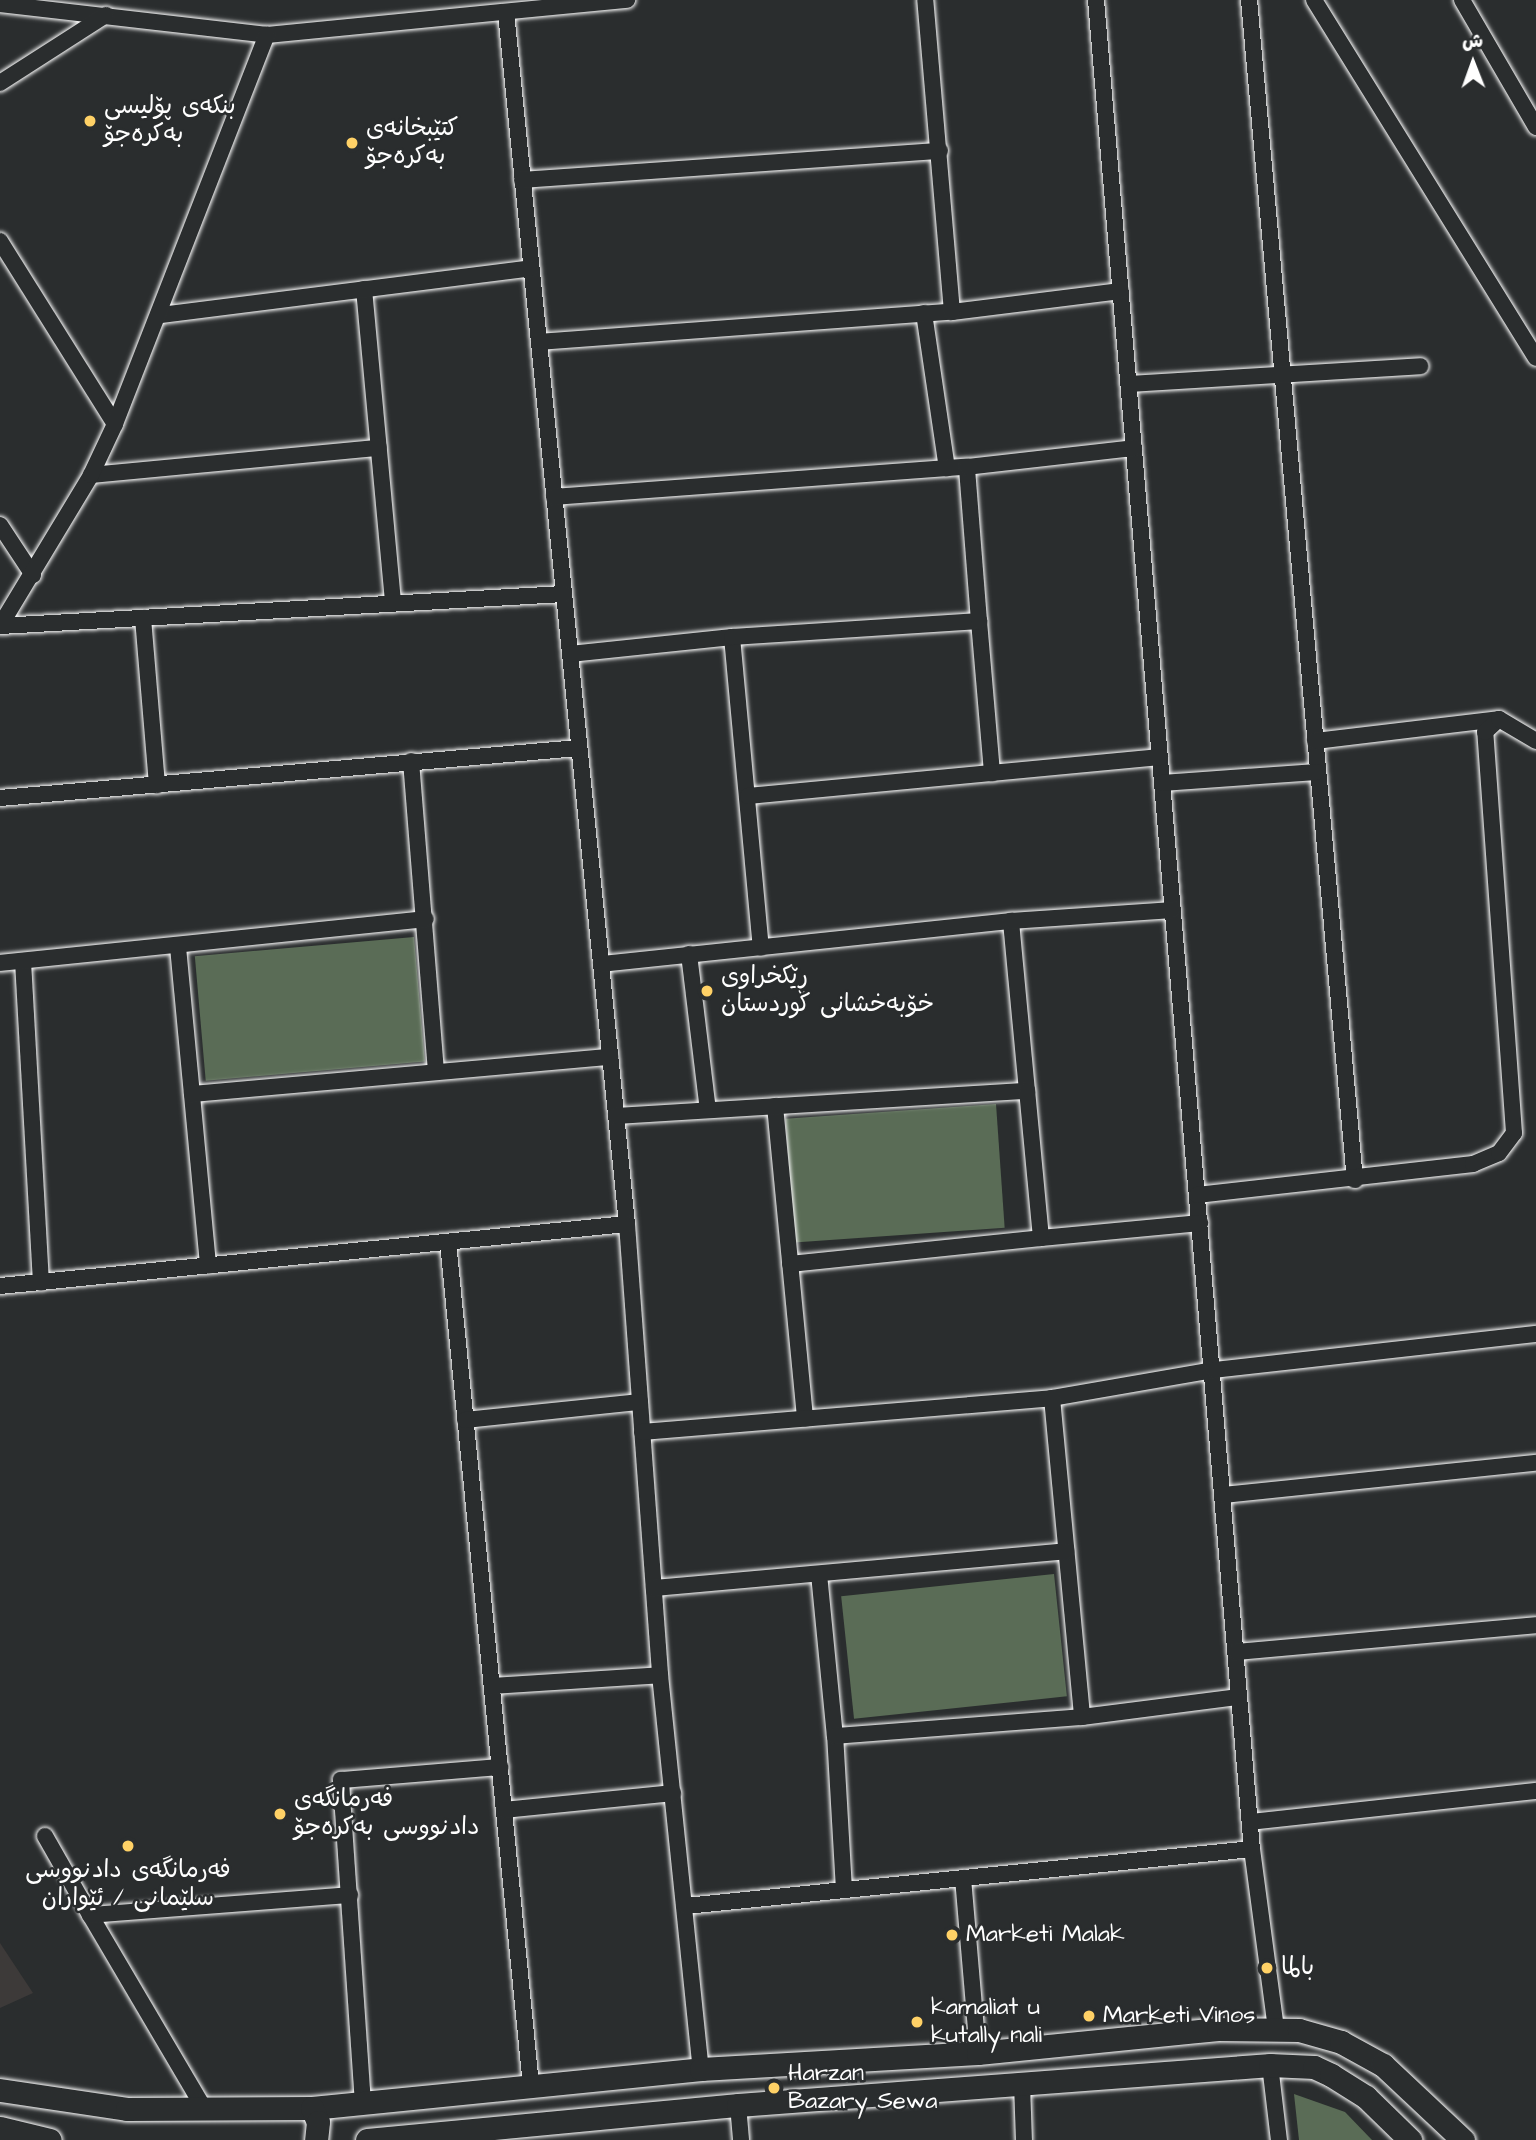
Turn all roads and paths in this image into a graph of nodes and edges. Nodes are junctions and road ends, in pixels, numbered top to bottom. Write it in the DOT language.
graph roads {
  1 [pos="627,0"];
  2 [pos="925,0"];
  3 [pos="1096,0"];
  4 [pos="1249,0"];
  5 [pos="1314,0"];
  6 [pos="1462,0"];
  7 [pos="0,4"];
  8 [pos="506,12"];
  9 [pos="106,15"];
  10 [pos="267,35"];
  11 [pos="0,83"];
  12 [pos="1536,127"];
  13 [pos="940,151"];
  14 [pos="523,180"];
  15 [pos="0,241"];
  16 [pos="531,268"];
  17 [pos="364,289"];
  18 [pos="1121,291"];
  19 [pos="952,312"];
  20 [pos="924,313"];
  21 [pos="161,314"];
  22 [pos="539,342"];
  23 [pos="1536,358"];
  24 [pos="1420,366"];
  25 [pos="1284,371"];
  26 [pos="1129,384"];
  27 [pos="114,424"];
  28 [pos="379,448"];
  29 [pos="1134,448"];
  30 [pos="967,467"];
  31 [pos="947,468"];
  32 [pos="91,475"];
  33 [pos="554,497"];
  34 [pos="0,525"];
  35 [pos="33,575"];
  36 [pos="564,593"];
  37 [pos="393,603"];
  38 [pos="143,618"];
  39 [pos="979,621"];
  40 [pos="0,626"];
  41 [pos="732,637"];
  42 [pos="570,654"];
  43 [pos="1499,719"];
  44 [pos="1315,741"];
  45 [pos="1536,741"];
  46 [pos="579,748"];
  47 [pos="1160,757"];
  48 [pos="411,761"];
  49 [pos="1317,772"];
  50 [pos="992,773"];
  51 [pos="1162,783"];
  52 [pos="157,785"];
  53 [pos="748,796"];
  54 [pos="0,798"];
  55 [pos="1173,910"];
  56 [pos="426,919"];
  57 [pos="1011,921"];
  58 [pos="178,947"];
  59 [pos="761,947"];
  60 [pos="689,954"];
  61 [pos="23,961"];
  62 [pos="0,963"];
  63 [pos="601,964"];
  64 [pos="610,1057"];
  65 [pos="436,1072"];
  66 [pos="1027,1091"];
  67 [pos="192,1094"];
  68 [pos="775,1106"];
  69 [pos="708,1110"];
  70 [pos="616,1116"];
  71 [pos="1355,1180"];
  72 [pos="1197,1195"];
  73 [pos="1200,1223"];
  74 [pos="627,1224"];
  75 [pos="1041,1238"];
  76 [pos="448,1242"];
  77 [pos="790,1264"];
  78 [pos="208,1266"];
  79 [pos="41,1282"];
  80 [pos="0,1286"];
  81 [pos="1536,1334"];
  82 [pos="1214,1370"];
  83 [pos="1052,1398"];
  84 [pos="640,1402"];
  85 [pos="805,1419"];
  86 [pos="465,1420"];
  87 [pos="642,1433"];
  88 [pos="1536,1463"];
  89 [pos="1224,1496"];
  90 [pos="1066,1550"];
  91 [pos="819,1574"];
  92 [pos="654,1588"];
  93 [pos="1536,1625"];
  94 [pos="1236,1652"];
  95 [pos="660,1675"];
  96 [pos="492,1686"];
  97 [pos="1239,1697"];
  98 [pos="1082,1717"];
  99 [pos="835,1736"];
  100 [pos="499,1767"];
  101 [pos="1536,1791"];
  102 [pos="673,1793"];
  103 [pos="504,1810"];
  104 [pos="1250,1822"];
  105 [pos="45,1836"];
  106 [pos="1252,1849"];
  107 [pos="963,1878"];
  108 [pos="844,1889"];
  109 [pos="350,1895"];
  110 [pos="686,1906"];
  111 [pos="90,1915"];
  112 [pos="1276,2030"];
  113 [pos="978,2053"];
  114 [pos="1270,2065"];
  115 [pos="701,2069"];
  116 [pos="1022,2084"];
  117 [pos="531,2086"];
  118 [pos="0,2090"];
  119 [pos="372,2103"];
  120 [pos="738,2105"];
  121 [pos="312,2108"];
  122 [pos="205,2110"];
  123 [pos="0,2129"];
  124 [pos="37,2139"];
  125 [pos="376,2139"];
  126 [pos="316,2140"];
  127 [pos="741,2140"];
  128 [pos="1024,2140"];
  129 [pos="1279,2140"];
  130 [pos="1410,2140"];
  131 [pos="1463,2140"];
  1 -- 8 [label="street"];
  2 -- 13 [label="street"];
  3 -- 18 [label="street"];
  4 -- 25 [label="street"];
  5 -- 23 [label="street"];
  6 -- 12 [label="street"];
  7 -- 9 [label="street"];
  8 -- 10 [label="street"];
  8 -- 14 [label="street"];
  9 -- 10 [label="street"];
  9 -- 11 [label="street"];
  10 -- 21 [label="street"];
  13 -- 14 [label="street"];
  13 -- 19 [label="street"];
  14 -- 16 [label="street"];
  15 -- 27 [label="street"];
  16 -- 17 [label="street"];
  16 -- 22 [label="street"];
  17 -- 21 [label="street"];
  17 -- 28 [label="street"];
  18 -- 19 [label="street"];
  18 -- 26 [label="street"];
  19 -- 20 [label="street"];
  20 -- 22 [label="street"];
  20 -- 31 [label="street"];
  21 -- 27 [label="street"];
  22 -- 33 [label="street"];
  24 -- 25 [label="street"];
  25 -- 26 [label="street"];
  25 -- 44 [label="street"];
  26 -- 29 [label="street"];
  27 -- 32 [label="street"];
  28 -- 32 [label="street"];
  28 -- 37 [label="street"];
  29 -- 30 [label="street"];
  29 -- 47 [label="street"];
  30 -- 31 [label="street"];
  30 -- 39 [label="street"];
  31 -- 33 [label="street"];
  32 -- 35 [label="street"];
  33 -- 36 [label="street"];
  34 -- 35 [label="street"];
  35 -- 40 [label="street"];
  36 -- 37 [label="street"];
  36 -- 42 [label="street"];
  37 -- 38 [label="street"];
  38 -- 40 [label="street"];
  38 -- 52 [label="street"];
  39 -- 41 [label="street"];
  39 -- 50 [label="street"];
  41 -- 42 [label="street"];
  41 -- 53 [label="street"];
  42 -- 46 [label="street"];
  43 -- 44 [label="street"];
  43 -- 45 [label="street"];
  43 -- 71 [label="street"];
  44 -- 49 [label="street"];
  46 -- 48 [label="street"];
  46 -- 63 [label="street"];
  47 -- 50 [label="street"];
  47 -- 51 [label="street"];
  48 -- 52 [label="street"];
  48 -- 56 [label="street"];
  49 -- 51 [label="street"];
  49 -- 71 [label="street"];
  50 -- 53 [label="street"];
  51 -- 55 [label="street"];
  52 -- 54 [label="street"];
  53 -- 59 [label="street"];
  55 -- 57 [label="street"];
  55 -- 72 [label="street"];
  56 -- 58 [label="street"];
  56 -- 65 [label="street"];
  57 -- 59 [label="street"];
  57 -- 66 [label="street"];
  58 -- 61 [label="street"];
  58 -- 67 [label="street"];
  59 -- 60 [label="street"];
  60 -- 63 [label="street"];
  60 -- 69 [label="street"];
  61 -- 62 [label="street"];
  61 -- 79 [label="street"];
  63 -- 64 [label="street"];
  64 -- 65 [label="street"];
  64 -- 70 [label="street"];
  65 -- 67 [label="street"];
  66 -- 68 [label="street"];
  66 -- 75 [label="street"];
  67 -- 78 [label="street"];
  68 -- 69 [label="street"];
  68 -- 77 [label="street"];
  69 -- 70 [label="street"];
  70 -- 74 [label="street"];
  71 -- 72 [label="street"];
  72 -- 73 [label="street"];
  73 -- 75 [label="street"];
  73 -- 82 [label="street"];
  74 -- 76 [label="street"];
  74 -- 84 [label="street"];
  75 -- 77 [label="street"];
  76 -- 78 [label="street"];
  76 -- 86 [label="street"];
  77 -- 85 [label="street"];
  78 -- 79 [label="street"];
  79 -- 80 [label="street"];
  81 -- 82 [label="street"];
  82 -- 83 [label="street"];
  82 -- 89 [label="street"];
  83 -- 85 [label="street"];
  83 -- 90 [label="street"];
  84 -- 86 [label="street"];
  84 -- 87 [label="street"];
  85 -- 87 [label="street"];
  86 -- 96 [label="street"];
  87 -- 92 [label="street"];
  88 -- 89 [label="street"];
  89 -- 94 [label="street"];
  90 -- 91 [label="street"];
  90 -- 98 [label="street"];
  91 -- 92 [label="street"];
  91 -- 99 [label="street"];
  92 -- 95 [label="street"];
  93 -- 94 [label="street"];
  94 -- 97 [label="street"];
  95 -- 96 [label="street"];
  95 -- 102 [label="street"];
  96 -- 100 [label="street"];
  97 -- 98 [label="street"];
  97 -- 104 [label="street"];
  98 -- 99 [label="street"];
  99 -- 108 [label="street"];
  100 -- 103 [label="street"];
  100 -- 109 [label="street"];
  101 -- 104 [label="street"];
  102 -- 103 [label="street"];
  102 -- 110 [label="street"];
  103 -- 117 [label="street"];
  104 -- 106 [label="street"];
  105 -- 111 [label="street"];
  106 -- 107 [label="street"];
  106 -- 112 [label="street"];
  107 -- 108 [label="street"];
  107 -- 113 [label="street"];
  108 -- 110 [label="street"];
  109 -- 111 [label="street"];
  109 -- 119 [label="street"];
  110 -- 115 [label="street"];
  111 -- 122 [label="street"];
  112 -- 113 [label="main road"];
  112 -- 131 [label="main road"];
  113 -- 115 [label="main road"];
  114 -- 116 [label="main road"];
  114 -- 129 [label="street"];
  114 -- 130 [label="main road"];
  115 -- 117 [label="main road"];
  116 -- 120 [label="main road"];
  116 -- 128 [label="street"];
  117 -- 119 [label="main road"];
  118 -- 122 [label="main road"];
  119 -- 121 [label="main road"];
  119 -- 125 [label="main road"];
  120 -- 125 [label="main road"];
  120 -- 127 [label="street"];
  121 -- 122 [label="main road"];
  121 -- 126 [label="main road"];
  123 -- 124 [label="main road"];
}
